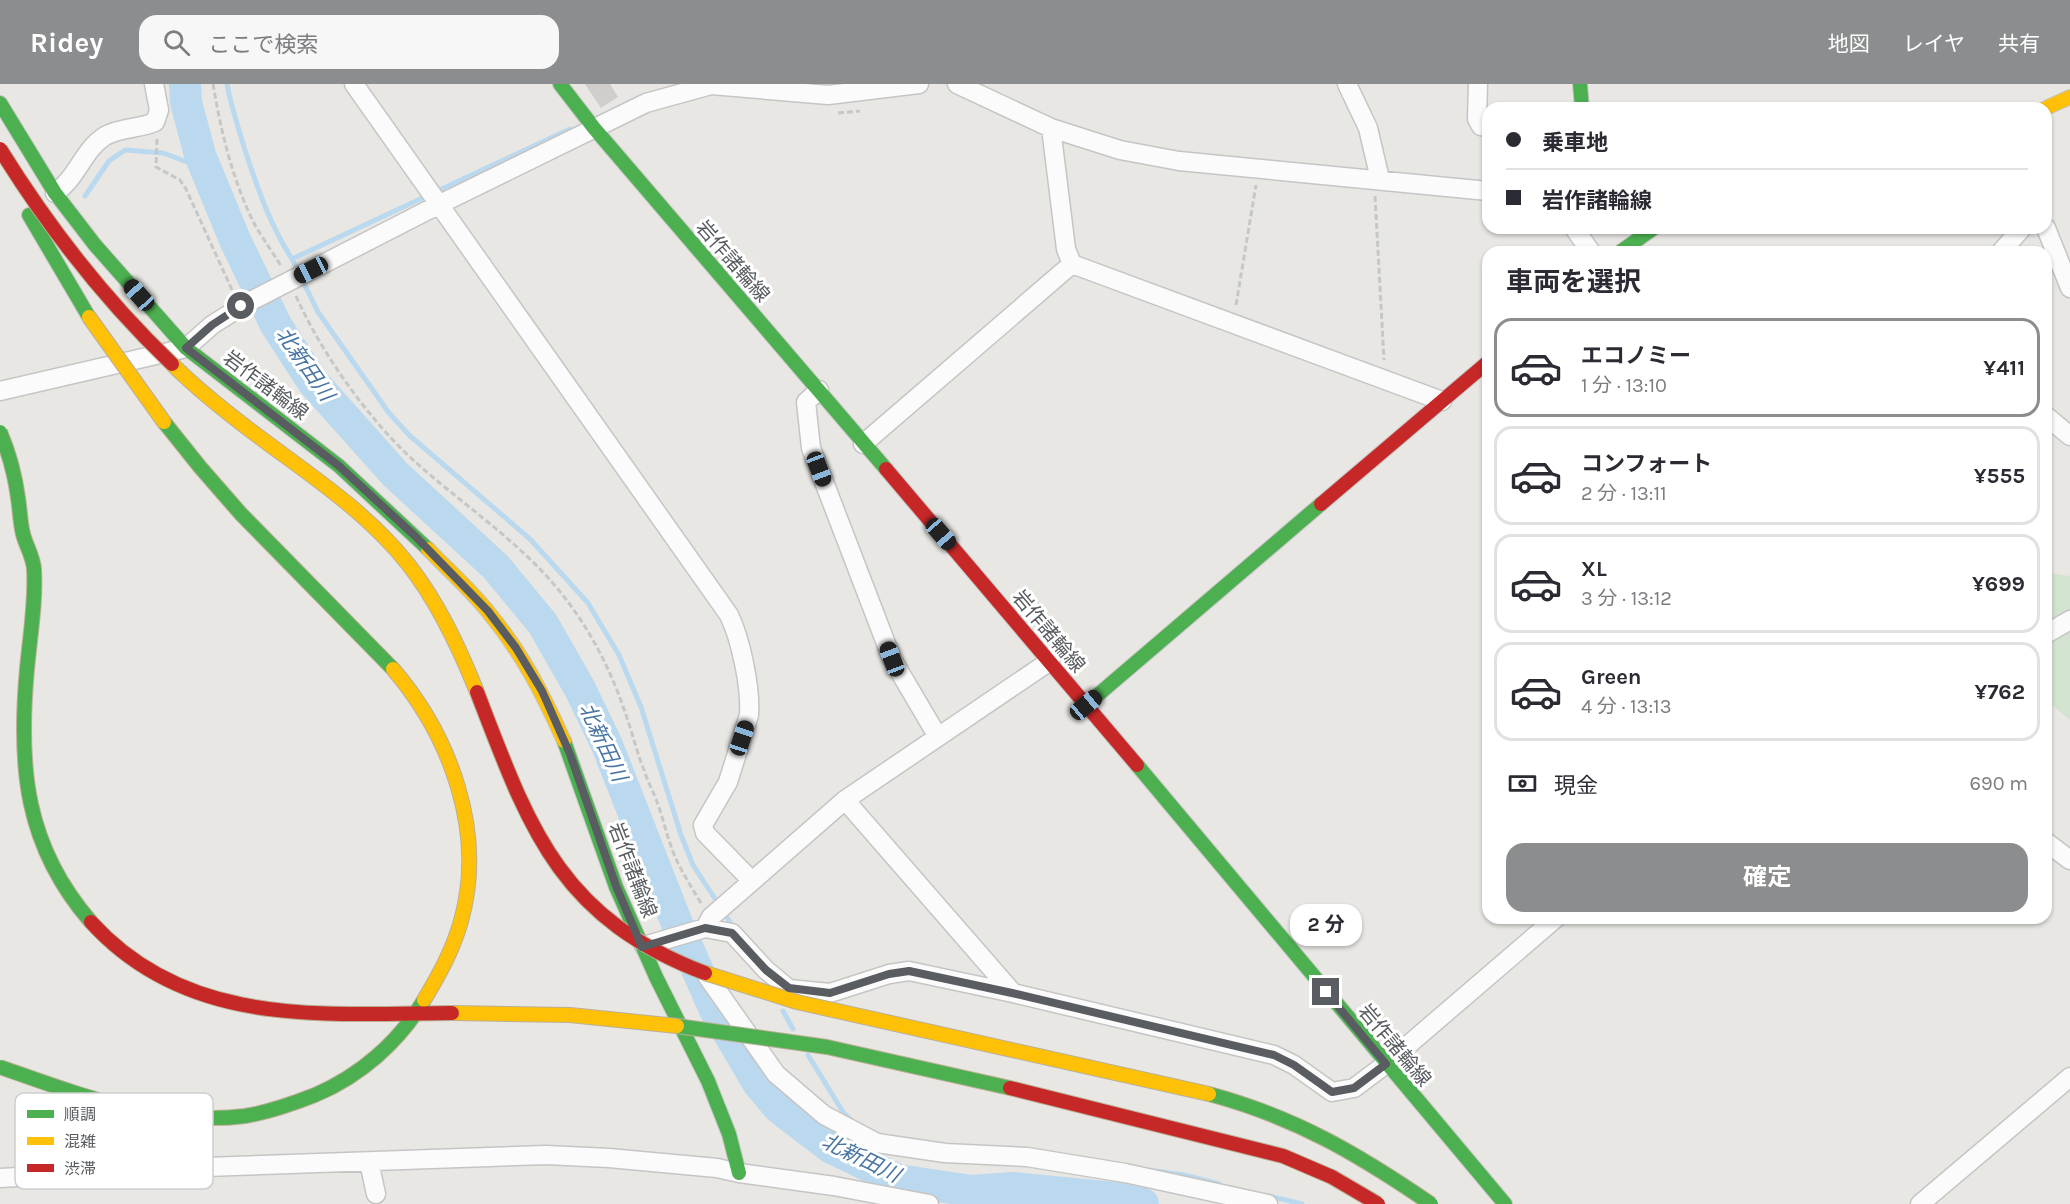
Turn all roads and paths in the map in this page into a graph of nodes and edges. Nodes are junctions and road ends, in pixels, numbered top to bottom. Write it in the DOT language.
graph roads {
  1 [pos="154,84"];
  2 [pos="213,84"];
  3 [pos="354,84"];
  4 [pos="560,84"];
  5 [pos="919,84"];
  6 [pos="957,84"];
  7 [pos="1347,84"];
  8 [pos="1478,84"];
  9 [pos="1580,84"];
  10 [pos="827,89"];
  11 [pos="2070,97"];
  12 [pos="1582,102"];
  13 [pos="0,103"];
  14 [pos="2052,105"];
  15 [pos="155,122"];
  16 [pos="1482,126"];
  17 [pos="594,128"];
  18 [pos="1051,128"];
  19 [pos="0,149"];
  20 [pos="0,160"];
  21 [pos="1259,168"];
  22 [pos="1377,179"];
  23 [pos="1482,190"];
  24 [pos="55,193"];
  25 [pos="438,205"];
  26 [pos="1643,234"];
  27 [pos="2017,234"];
  28 [pos="2048,234"];
  29 [pos="1628,246"];
  30 [pos="2006,246"];
  31 [pos="1072,264"];
  32 [pos="286,282"];
  33 [pos="2070,288"];
  34 [pos="243,305"];
  35 [pos="1233,323"];
  36 [pos="186,348"];
  37 [pos="1482,367"];
  38 [pos="1385,380"];
  39 [pos="819,390"];
  40 [pos="0,391"];
  41 [pos="1442,401"];
  42 [pos="2052,421"];
  43 [pos="0,432"];
  44 [pos="2070,436"];
  45 [pos="863,444"];
  46 [pos="2070,620"];
  47 [pos="2052,630"];
  48 [pos="1050,661"];
  49 [pos="1086,705"];
  50 [pos="938,737"];
  51 [pos="845,800"];
  52 [pos="2052,846"];
  53 [pos="2070,860"];
  54 [pos="752,881"];
  55 [pos="706,924"];
  56 [pos="1549,924"];
  57 [pos="679,935"];
  58 [pos="642,947"];
  59 [pos="1012,993"];
  60 [pos="1386,1064"];
  61 [pos="0,1067"];
  62 [pos="2070,1077"];
  63 [pos="76,1093"];
  64 [pos="213,1119"];
  65 [pos="369,1162"];
  66 [pos="213,1167"];
  67 [pos="739,1173"];
  68 [pos="15,1177"];
  69 [pos="0,1178"];
  70 [pos="376,1194"];
  71 [pos="929,1204"];
  72 [pos="1268,1204"];
  73 [pos="1378,1204"];
  74 [pos="1431,1204"];
  75 [pos="1505,1204"];
  76 [pos="1920,1204"];
  1 -- 15 [label="street"];
  2 -- 32 [label="path"];
  3 -- 25 [label="street"];
  4 -- 17 [label="main road, 岩作諸輪線"];
  5 -- 10 [label="street"];
  6 -- 18 [label="street"];
  7 -- 22 [label="street"];
  8 -- 16 [label="street"];
  9 -- 12 [label="main road"];
  10 -- 17 [label="street"];
  11 -- 14 [label="main road"];
  13 -- 24 [label="main road, 岩作諸輪線"];
  15 -- 24 [label="street"];
  15 -- 34 [label="path"];
  17 -- 25 [label="street"];
  17 -- 39 [label="main road, 岩作諸輪線"];
  18 -- 21 [label="street"];
  18 -- 31 [label="street"];
  19 -- 74 [label="main road, bridge"];
  20 -- 64 [label="main road, bridge"];
  21 -- 22 [label="street"];
  21 -- 35 [label="path"];
  22 -- 23 [label="street"];
  22 -- 38 [label="path"];
  24 -- 36 [label="main road, 岩作諸輪線"];
  25 -- 32 [label="street"];
  25 -- 54 [label="street"];
  26 -- 29 [label="main road"];
  27 -- 30 [label="street"];
  28 -- 33 [label="street"];
  31 -- 35 [label="street"];
  31 -- 45 [label="street"];
  32 -- 34 [label="street"];
  32 -- 55 [label="path"];
  34 -- 36 [label="street"];
  35 -- 38 [label="street"];
  36 -- 40 [label="street"];
  36 -- 58 [label="main road, 岩作諸輪線"];
  37 -- 41 [label="main road"];
  38 -- 41 [label="street"];
  39 -- 45 [label="main road, 岩作諸輪線"];
  39 -- 50 [label="street"];
  41 -- 49 [label="main road"];
  42 -- 44 [label="street"];
  43 -- 73 [label="main road, bridge"];
  45 -- 48 [label="main road, 岩作諸輪線"];
  46 -- 47 [label="street"];
  48 -- 49 [label="main road, 岩作諸輪線"];
  48 -- 50 [label="street"];
  49 -- 60 [label="main road, 岩作諸輪線"];
  50 -- 51 [label="street"];
  51 -- 54 [label="street"];
  51 -- 59 [label="street"];
  52 -- 53 [label="street"];
  54 -- 55 [label="street"];
  55 -- 57 [label="street"];
  55 -- 59 [label="street"];
  56 -- 60 [label="street"];
  57 -- 58 [label="street"];
  57 -- 72 [label="street"];
  58 -- 67 [label="main road, 岩作諸輪線"];
  59 -- 60 [label="street"];
  60 -- 75 [label="main road, 岩作諸輪線"];
  61 -- 63 [label="main road, bridge"];
  62 -- 76 [label="street"];
  65 -- 66 [label="street"];
  65 -- 67 [label="street"];
  65 -- 70 [label="street"];
  67 -- 71 [label="street"];
  68 -- 69 [label="street"];
}
